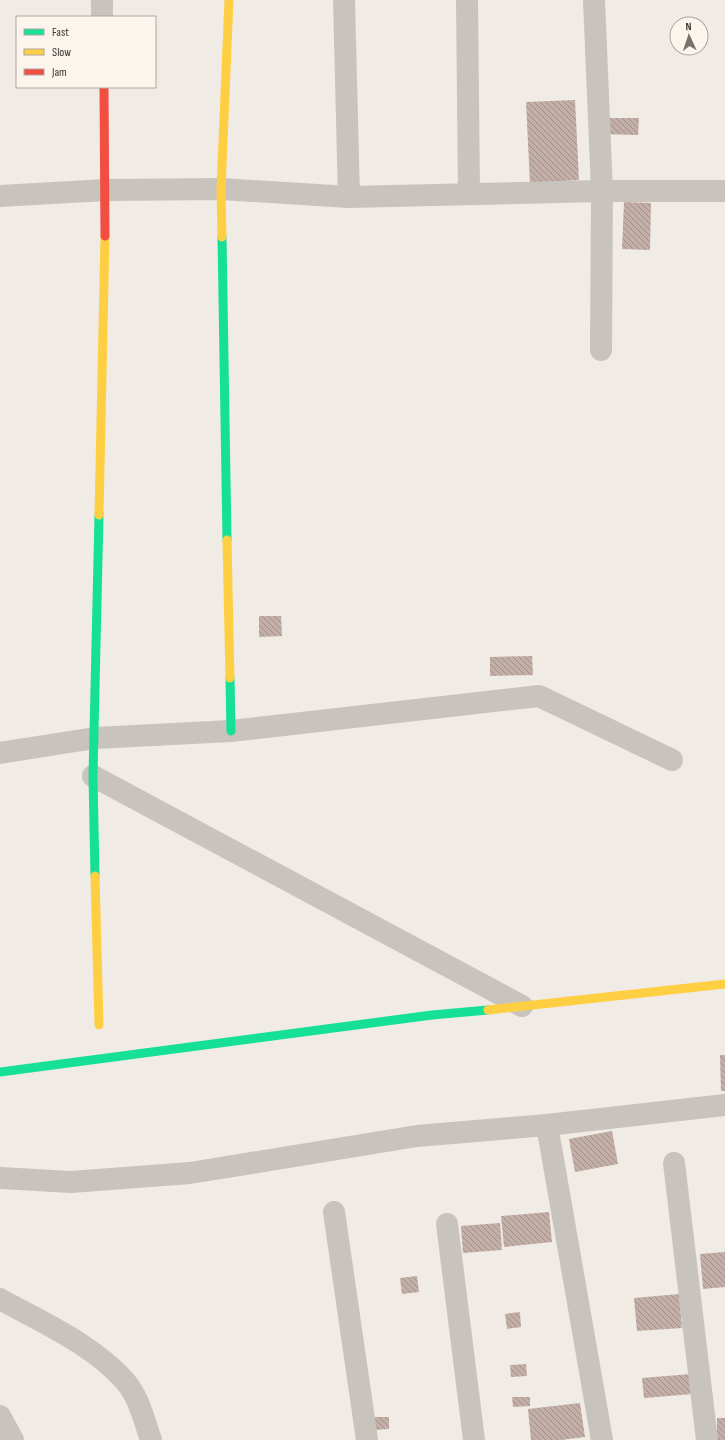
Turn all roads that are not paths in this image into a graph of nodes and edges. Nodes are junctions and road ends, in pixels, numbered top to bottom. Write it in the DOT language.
graph roads {
  1 [pos="102,0"];
  2 [pos="229,0"];
  3 [pos="344,0"];
  4 [pos="467,0"];
  5 [pos="594,0"];
  6 [pos="102,16"];
  7 [pos="104,88"];
  8 [pos="221,189"];
  9 [pos="106,190"];
  10 [pos="602,191"];
  11 [pos="725,191"];
  12 [pos="469,194"];
  13 [pos="0,196"];
  14 [pos="349,197"];
  15 [pos="601,350"];
  16 [pos="231,731"];
  17 [pos="95,738"];
  18 [pos="0,753"];
  19 [pos="672,760"];
  20 [pos="93,776"];
  21 [pos="725,984"];
  22 [pos="522,1006"];
  23 [pos="99,1025"];
  24 [pos="0,1072"];
  25 [pos="725,1105"];
  26 [pos="547,1125"];
  27 [pos="674,1163"];
  28 [pos="0,1178"];
  29 [pos="334,1212"];
  30 [pos="447,1224"];
  31 [pos="0,1299"];
  32 [pos="0,1416"];
  33 [pos="12,1440"];
  34 [pos="151,1440"];
  35 [pos="367,1440"];
  36 [pos="474,1440"];
  37 [pos="602,1440"];
  38 [pos="707,1440"];
  1 -- 6 [label="street"];
  2 -- 8 [label="street"];
  3 -- 14 [label="street"];
  4 -- 12 [label="street"];
  5 -- 10 [label="street"];
  7 -- 9 [label="street"];
  8 -- 9 [label="street"];
  8 -- 14 [label="street"];
  8 -- 16 [label="street"];
  9 -- 13 [label="street"];
  9 -- 17 [label="street"];
  10 -- 11 [label="street"];
  10 -- 12 [label="street"];
  10 -- 15 [label="street"];
  12 -- 14 [label="street"];
  16 -- 17 [label="street"];
  16 -- 19 [label="street"];
  17 -- 18 [label="street"];
  17 -- 20 [label="street"];
  20 -- 22 [label="street"];
  20 -- 23 [label="street"];
  21 -- 22 [label="street"];
  22 -- 24 [label="street"];
  25 -- 26 [label="street"];
  26 -- 28 [label="street"];
  26 -- 37 [label="street"];
  27 -- 38 [label="street"];
  29 -- 35 [label="street"];
  30 -- 36 [label="street"];
  31 -- 34 [label="street"];
  32 -- 33 [label="street"];
}
